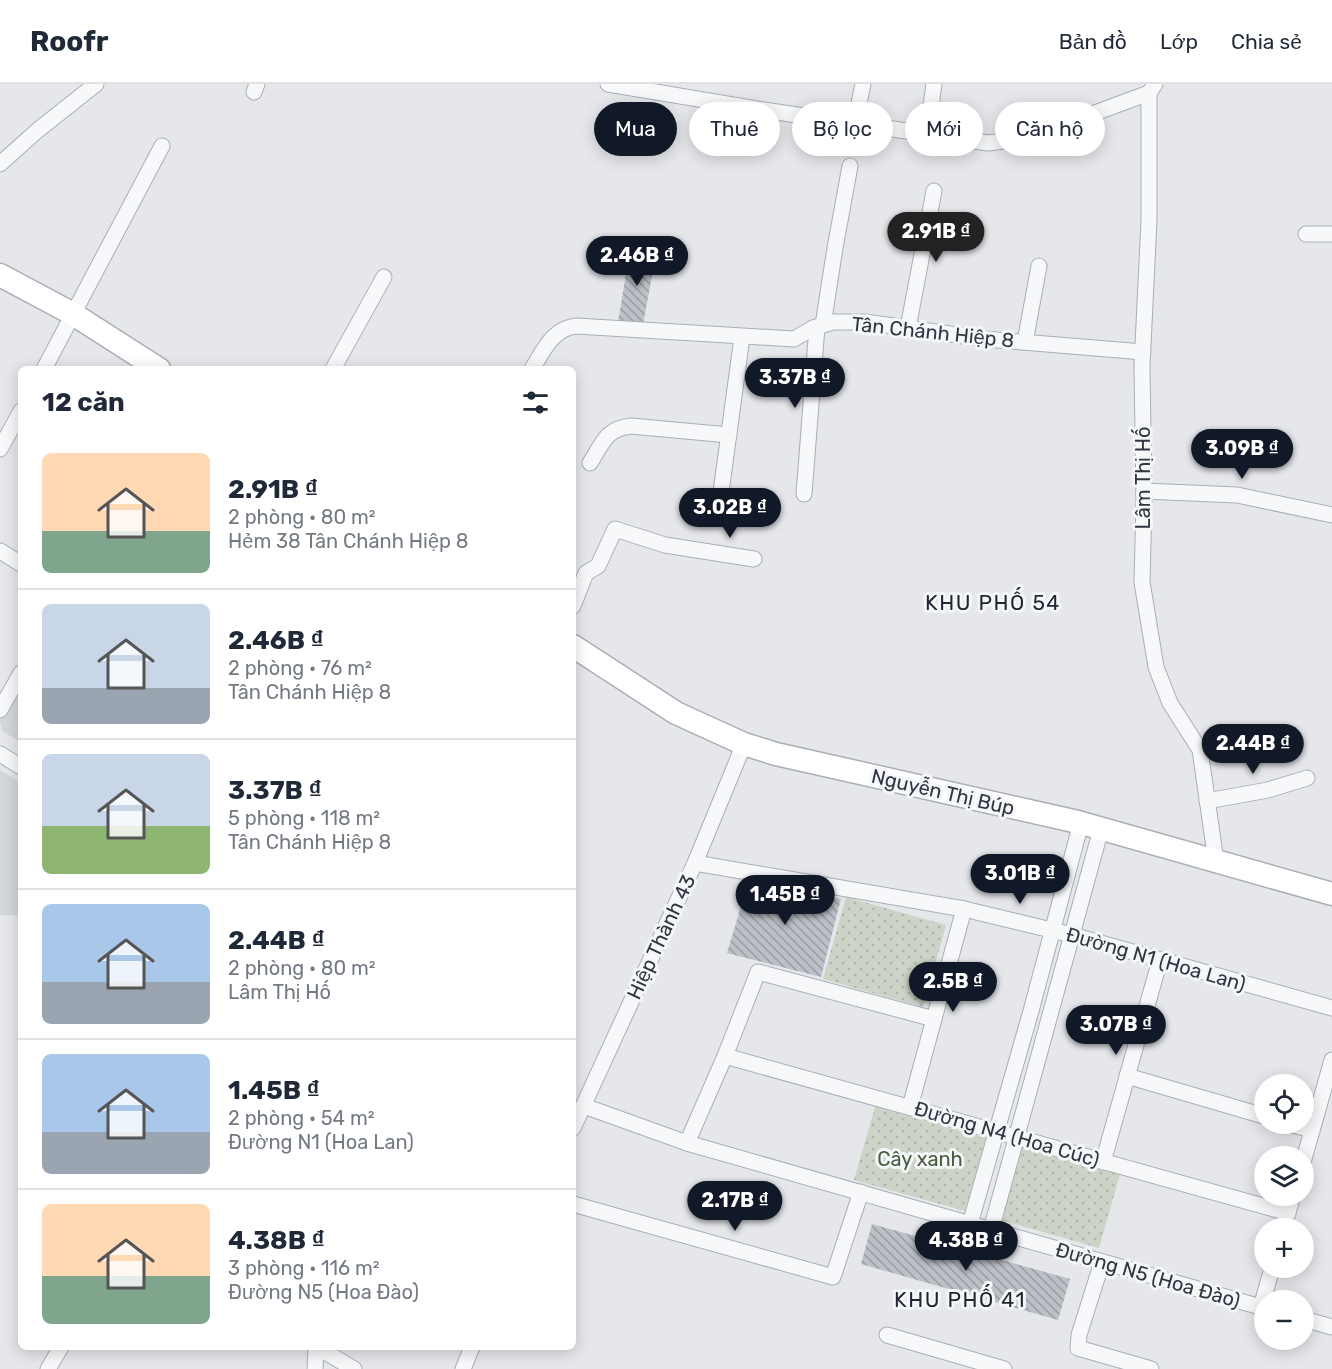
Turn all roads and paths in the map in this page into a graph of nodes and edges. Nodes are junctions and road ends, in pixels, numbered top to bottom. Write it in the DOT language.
graph roads {
  1 [pos="96,84"];
  2 [pos="608,84"];
  3 [pos="863,84"];
  4 [pos="934,84"];
  5 [pos="632,86"];
  6 [pos="1152,88"];
  7 [pos="859,102"];
  8 [pos="931,102"];
  9 [pos="792,113"];
  10 [pos="983,142"];
  11 [pos="162,146"];
  12 [pos="0,164"];
  13 [pos="850,166"];
  14 [pos="934,192"];
  15 [pos="1306,234"];
  16 [pos="1332,234"];
  17 [pos="1039,266"];
  18 [pos="0,275"];
  19 [pos="384,277"];
  20 [pos="73,314"];
  21 [pos="820,326"];
  22 [pos="908,328"];
  23 [pos="742,337"];
  24 [pos="1025,342"];
  25 [pos="1143,352"];
  26 [pos="46,366"];
  27 [pos="154,366"];
  28 [pos="335,366"];
  29 [pos="534,366"];
  30 [pos="18,423"];
  31 [pos="729,435"];
  32 [pos="14,438"];
  33 [pos="0,449"];
  34 [pos="590,463"];
  35 [pos="1144,491"];
  36 [pos="721,492"];
  37 [pos="804,494"];
  38 [pos="1332,515"];
  39 [pos="0,551"];
  40 [pos="754,559"];
  41 [pos="18,562"];
  42 [pos="576,598"];
  43 [pos="576,648"];
  44 [pos="18,678"];
  45 [pos="0,710"];
  46 [pos="744,744"];
  47 [pos="0,754"];
  48 [pos="18,765"];
  49 [pos="1306,778"];
  50 [pos="1207,801"];
  51 [pos="1091,826"];
  52 [pos="1216,861"];
  53 [pos="695,863"];
  54 [pos="1332,894"];
  55 [pos="964,909"];
  56 [pos="1053,930"];
  57 [pos="1072,935"];
  58 [pos="1160,960"];
  59 [pos="1332,1008"];
  60 [pos="934,1019"];
  61 [pos="725,1056"];
  62 [pos="1332,1060"];
  63 [pos="1127,1076"];
  64 [pos="584,1106"];
  65 [pos="910,1107"];
  66 [pos="1254,1113"];
  67 [pos="576,1122"];
  68 [pos="1314,1123"];
  69 [pos="996,1132"];
  70 [pos="1016,1137"];
  71 [pos="687,1143"];
  72 [pos="1103,1161"];
  73 [pos="861,1192"];
  74 [pos="576,1205"];
  75 [pos="1290,1206"];
  76 [pos="1288,1213"];
  77 [pos="1286,1218"];
  78 [pos="970,1224"];
  79 [pos="991,1230"];
  80 [pos="1102,1262"];
  81 [pos="1254,1304"];
  82 [pos="1314,1322"];
  83 [pos="1332,1328"];
  84 [pos="887,1335"];
  85 [pos="59,1350"];
  86 [pos="316,1350"];
  87 [pos="321,1350"];
  88 [pos="471,1350"];
  89 [pos="48,1369"];
  90 [pos="315,1369"];
  91 [pos="354,1369"];
  92 [pos="463,1369"];
  93 [pos="1004,1369"];
  94 [pos="1151,1369"];
  1 -- 12 [label="street"];
  2 -- 5 [label="street"];
  3 -- 7 [label="street"];
  4 -- 8 [label="street"];
  5 -- 9 [label="street"];
  6 -- 10 [label="street"];
  6 -- 25 [label="street, Lâm Thị Hố"];
  11 -- 20 [label="street"];
  13 -- 21 [label="street"];
  14 -- 22 [label="street"];
  15 -- 16 [label="street"];
  17 -- 24 [label="street"];
  18 -- 20 [label="street"];
  19 -- 28 [label="street"];
  20 -- 26 [label="street"];
  20 -- 27 [label="street"];
  21 -- 22 [label="street, Tân Chánh Hiệp 8"];
  21 -- 23 [label="street, Tân Chánh Hiệp 8"];
  21 -- 37 [label="street"];
  22 -- 24 [label="street, Tân Chánh Hiệp 8"];
  23 -- 29 [label="street, Tân Chánh Hiệp 8"];
  23 -- 31 [label="street"];
  24 -- 25 [label="street, Tân Chánh Hiệp 8"];
  25 -- 35 [label="street, Lâm Thị Hố"];
  30 -- 32 [label="street"];
  31 -- 34 [label="street"];
  31 -- 36 [label="street"];
  32 -- 33 [label="street"];
  35 -- 38 [label="street"];
  35 -- 50 [label="street, Lâm Thị Hố"];
  39 -- 41 [label="street"];
  40 -- 42 [label="street"];
  43 -- 46 [label="street, Nguyễn Thị Búp"];
  44 -- 45 [label="street"];
  46 -- 51 [label="street, Nguyễn Thị Búp"];
  46 -- 53 [label="street, Hiệp Thành 43"];
  47 -- 48 [label="street"];
  49 -- 50 [label="street"];
  50 -- 52 [label="street, Lâm Thị Hố"];
  51 -- 52 [label="street, Nguyễn Thị Búp"];
  51 -- 56 [label="street"];
  51 -- 57 [label="street"];
  52 -- 54 [label="street, Nguyễn Thị Búp"];
  53 -- 55 [label="street, Đường N1 (Hoa Lan)"];
  53 -- 64 [label="street, Hiệp Thành 43"];
  55 -- 56 [label="street, Đường N1 (Hoa Lan)"];
  55 -- 60 [label="street"];
  56 -- 57 [label="street, Đường N1 (Hoa Lan)"];
  56 -- 69 [label="street"];
  57 -- 58 [label="street, Đường N1 (Hoa Lan)"];
  57 -- 70 [label="street"];
  58 -- 59 [label="street, Đường N1 (Hoa Lan)"];
  58 -- 63 [label="street"];
  60 -- 61 [label="street"];
  60 -- 65 [label="street"];
  61 -- 65 [label="street, Đường N4 (Hoa Cúc)"];
  61 -- 71 [label="street"];
  62 -- 68 [label="street"];
  63 -- 66 [label="street"];
  63 -- 72 [label="street"];
  64 -- 67 [label="street, Hiệp Thành 43"];
  64 -- 71 [label="street, Đường N5 (Hoa Đào)"];
  65 -- 69 [label="street, Đường N4 (Hoa Cúc)"];
  69 -- 70 [label="street, Đường N4 (Hoa Cúc)"];
  69 -- 78 [label="street"];
  70 -- 72 [label="street, Đường N4 (Hoa Cúc)"];
  70 -- 79 [label="street"];
  71 -- 73 [label="street, Đường N5 (Hoa Đào)"];
  72 -- 76 [label="street, Đường N4 (Hoa Cúc)"];
  73 -- 74 [label="street"];
  73 -- 78 [label="street, Đường N5 (Hoa Đào)"];
  75 -- 76 [label="street"];
  76 -- 77 [label="street"];
  78 -- 79 [label="street, Đường N5 (Hoa Đào)"];
  79 -- 80 [label="street, Đường N5 (Hoa Đào)"];
  80 -- 81 [label="street, Đường N5 (Hoa Đào)"];
  80 -- 94 [label="street"];
  82 -- 83 [label="street"];
  84 -- 93 [label="street"];
  85 -- 89 [label="street"];
  86 -- 90 [label="street"];
  87 -- 91 [label="street"];
  88 -- 92 [label="street"];
}
